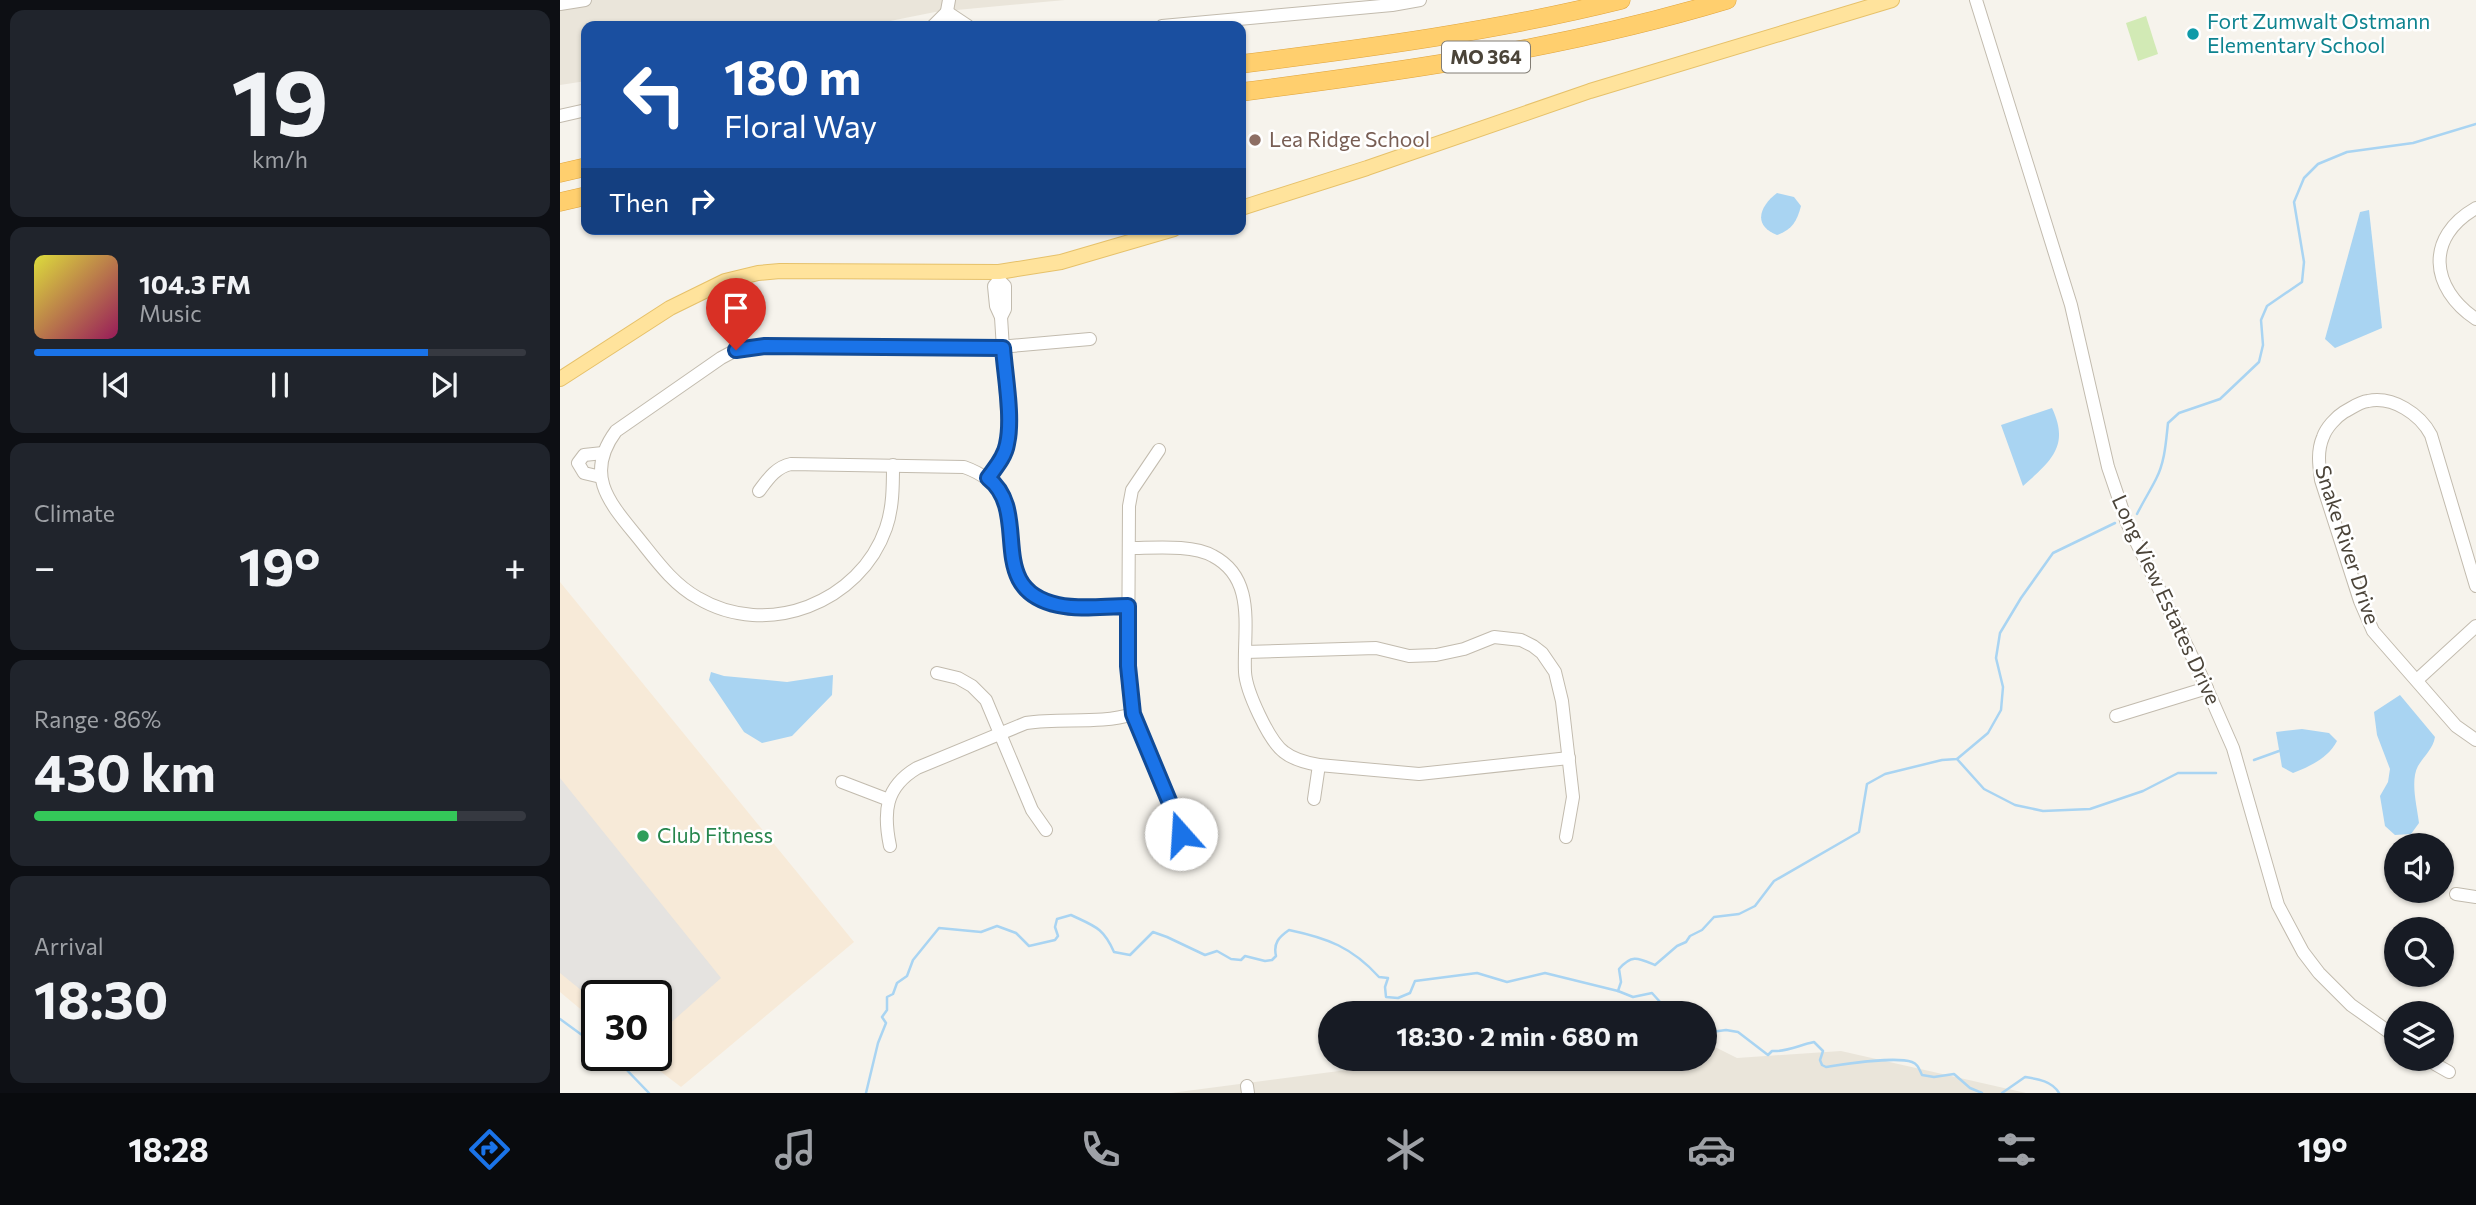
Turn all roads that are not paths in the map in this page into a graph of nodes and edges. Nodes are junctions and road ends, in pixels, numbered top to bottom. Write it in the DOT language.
graph roads {
  1 [pos="585,0"];
  2 [pos="1420,0"];
  3 [pos="1622,0"];
  4 [pos="1727,0"];
  5 [pos="1892,0"];
  6 [pos="1976,0"];
  7 [pos="560,4"];
  8 [pos="946,6"];
  9 [pos="1304,6"];
  10 [pos="936,21"];
  11 [pos="962,21"];
  12 [pos="1198,21"];
  13 [pos="1246,63"];
  14 [pos="1246,91"];
  15 [pos="581,111"];
  16 [pos="560,116"];
  17 [pos="581,168"];
  18 [pos="560,173"];
  19 [pos="581,197"];
  20 [pos="560,202"];
  21 [pos="1246,206"];
  22 [pos="2476,208"];
  23 [pos="1153,235"];
  24 [pos="999,276"];
  25 [pos="2476,319"];
  26 [pos="1090,339"];
  27 [pos="1003,348"];
  28 [pos="560,379"];
  29 [pos="1159,450"];
  30 [pos="603,453"];
  31 [pos="893,465"];
  32 [pos="601,477"];
  33 [pos="988,478"];
  34 [pos="759,491"];
  35 [pos="1129,548"];
  36 [pos="2476,586"];
  37 [pos="1128,606"];
  38 [pos="2476,626"];
  39 [pos="1245,652"];
  40 [pos="937,673"];
  41 [pos="2417,680"];
  42 [pos="2207,688"];
  43 [pos="1133,714"];
  44 [pos="2116,716"];
  45 [pos="1000,733"];
  46 [pos="2476,740"];
  47 [pos="1569,758"];
  48 [pos="1319,765"];
  49 [pos="842,782"];
  50 [pos="1314,799"];
  51 [pos="889,800"];
  52 [pos="1046,830"];
  53 [pos="1181,834"];
  54 [pos="1566,837"];
  55 [pos="890,846"];
  56 [pos="2456,894"];
  57 [pos="2476,897"];
  58 [pos="2384,1028"];
  1 -- 7 [label="street"];
  2 -- 9 [label="street"];
  3 -- 13 [label="highway, MO 364"];
  4 -- 14 [label="highway, MO 364"];
  5 -- 21 [label="main road"];
  6 -- 42 [label="street, Long View Estates Drive"];
  8 -- 10 [label="street"];
  8 -- 11 [label="street"];
  9 -- 12 [label="street"];
  15 -- 16 [label="street"];
  17 -- 18 [label="highway"];
  19 -- 20 [label="highway"];
  22 -- 25 [label="street"];
  23 -- 24 [label="main road"];
  24 -- 27 [label="street"];
  24 -- 28 [label="main road"];
  26 -- 27 [label="street"];
  27 -- 30 [label="street"];
  27 -- 33 [label="street"];
  29 -- 35 [label="street"];
  30 -- 32 [label="street"];
  30 -- 32 [label="street"];
  31 -- 32 [label="street"];
  31 -- 33 [label="street"];
  31 -- 34 [label="street"];
  33 -- 37 [label="street"];
  35 -- 37 [label="street"];
  35 -- 39 [label="street"];
  36 -- 41 [label="street, Snake River Drive"];
  37 -- 43 [label="street"];
  38 -- 41 [label="street"];
  39 -- 47 [label="street"];
  39 -- 48 [label="street"];
  40 -- 45 [label="street"];
  41 -- 46 [label="street, Snake River Drive"];
  42 -- 44 [label="street"];
  42 -- 58 [label="street, Long View Estates Drive"];
  43 -- 45 [label="street"];
  43 -- 53 [label="street"];
  45 -- 51 [label="street"];
  45 -- 52 [label="street"];
  47 -- 48 [label="street"];
  47 -- 54 [label="street"];
  48 -- 50 [label="street"];
  49 -- 51 [label="street"];
  51 -- 55 [label="street"];
  56 -- 57 [label="street"];
}
